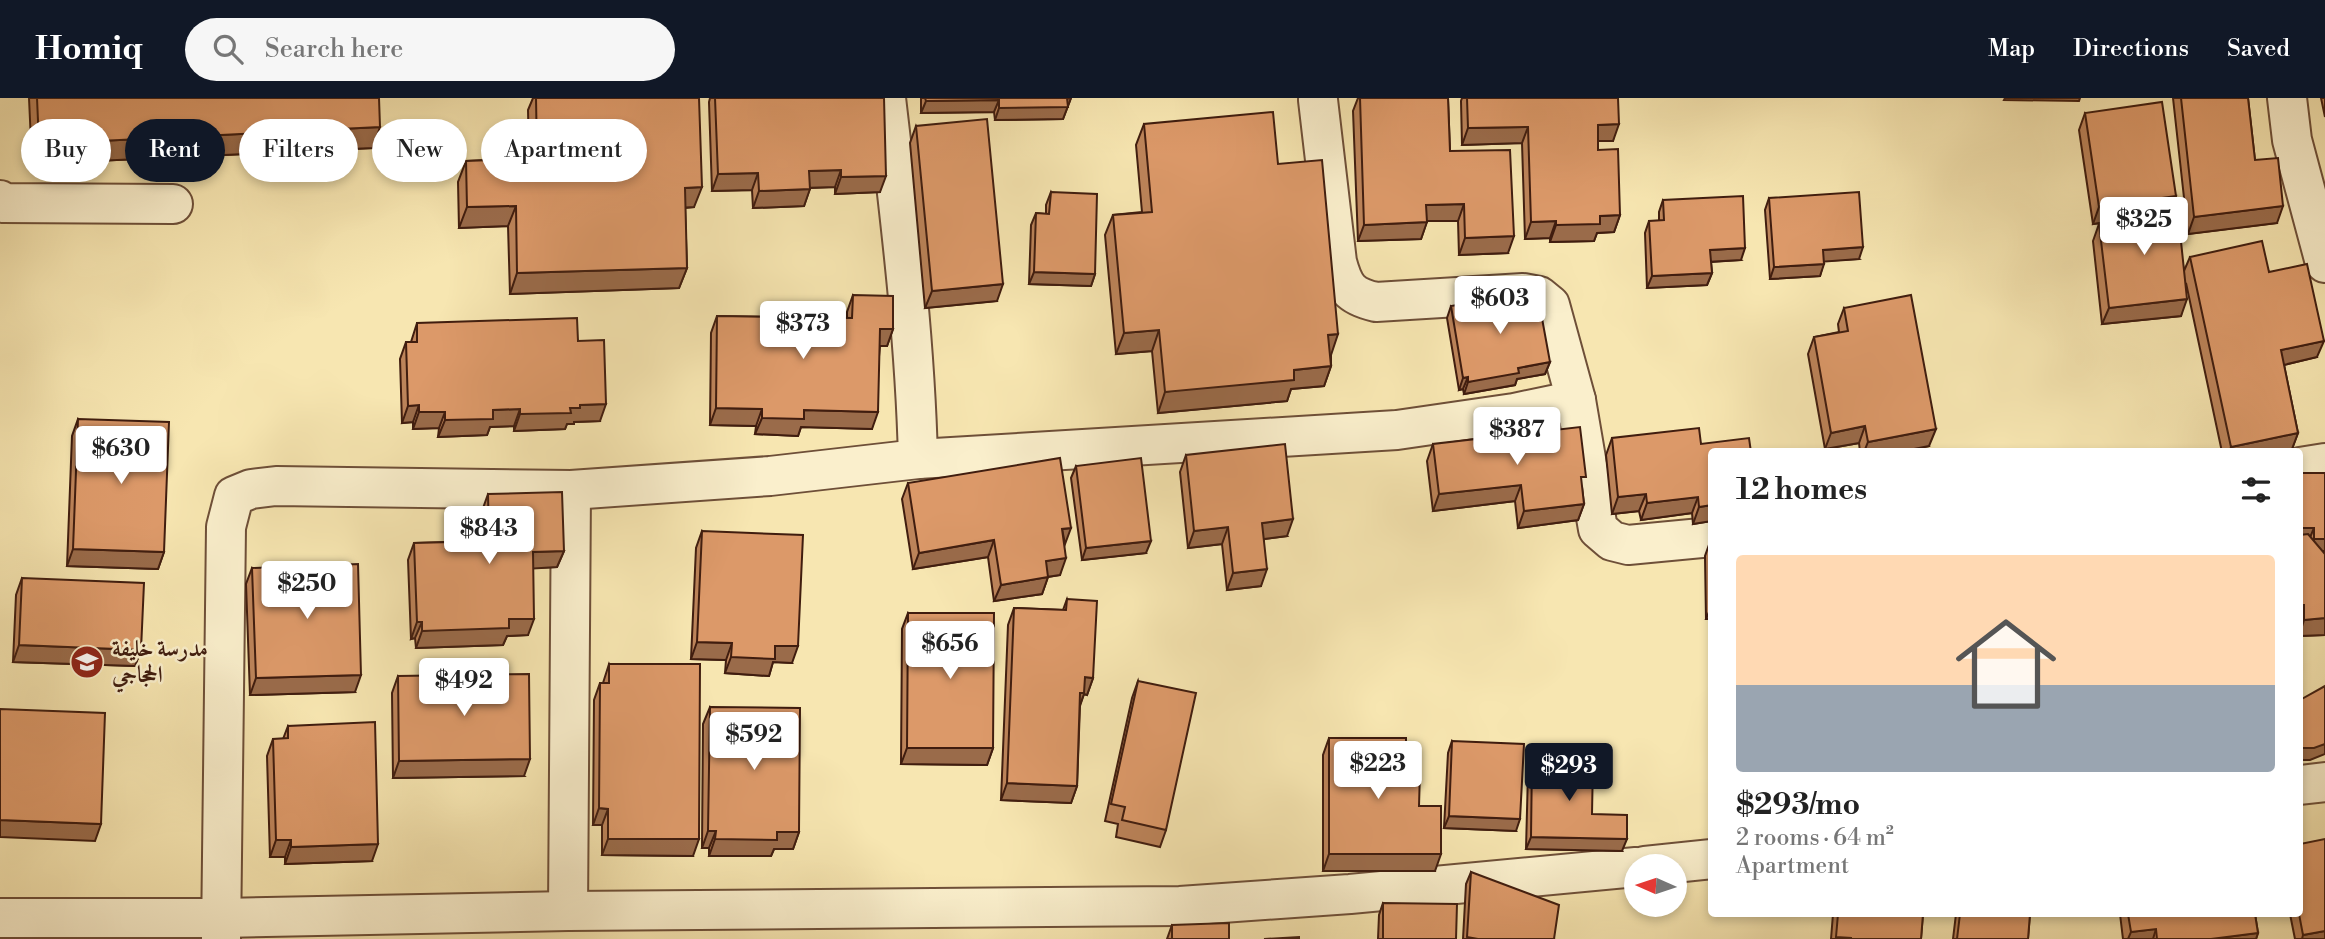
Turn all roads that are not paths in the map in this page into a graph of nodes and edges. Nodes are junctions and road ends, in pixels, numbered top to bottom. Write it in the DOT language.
graph roads {
  1 [pos="886,98"];
  2 [pos="2287,98"];
  3 [pos="1318,100"];
  4 [pos="0,200"];
  5 [pos="173,204"];
  6 [pos="2325,263"];
  7 [pos="1576,400"];
  8 [pos="918,459"];
  9 [pos="2325,463"];
  10 [pos="2303,467"];
  11 [pos="571,490"];
  12 [pos="1708,537"];
  13 [pos="2325,782"];
  14 [pos="2303,785"];
  15 [pos="1708,859"];
  16 [pos="1687,862"];
  17 [pos="1624,868"];
  18 [pos="568,911"];
  19 [pos="0,918"];
  20 [pos="635,926"];
  21 [pos="221,929"];
  1 -- 8 [label="street"];
  2 -- 6 [label="street"];
  3 -- 7 [label="street"];
  4 -- 5 [label="street"];
  7 -- 8 [label="street"];
  7 -- 12 [label="street"];
  8 -- 11 [label="street"];
  9 -- 10 [label="street"];
  11 -- 18 [label="street"];
  11 -- 21 [label="street"];
  13 -- 14 [label="street"];
  15 -- 16 [label="street"];
  17 -- 20 [label="street"];
  18 -- 20 [label="street"];
  18 -- 21 [label="street"];
  19 -- 21 [label="street"];
}
